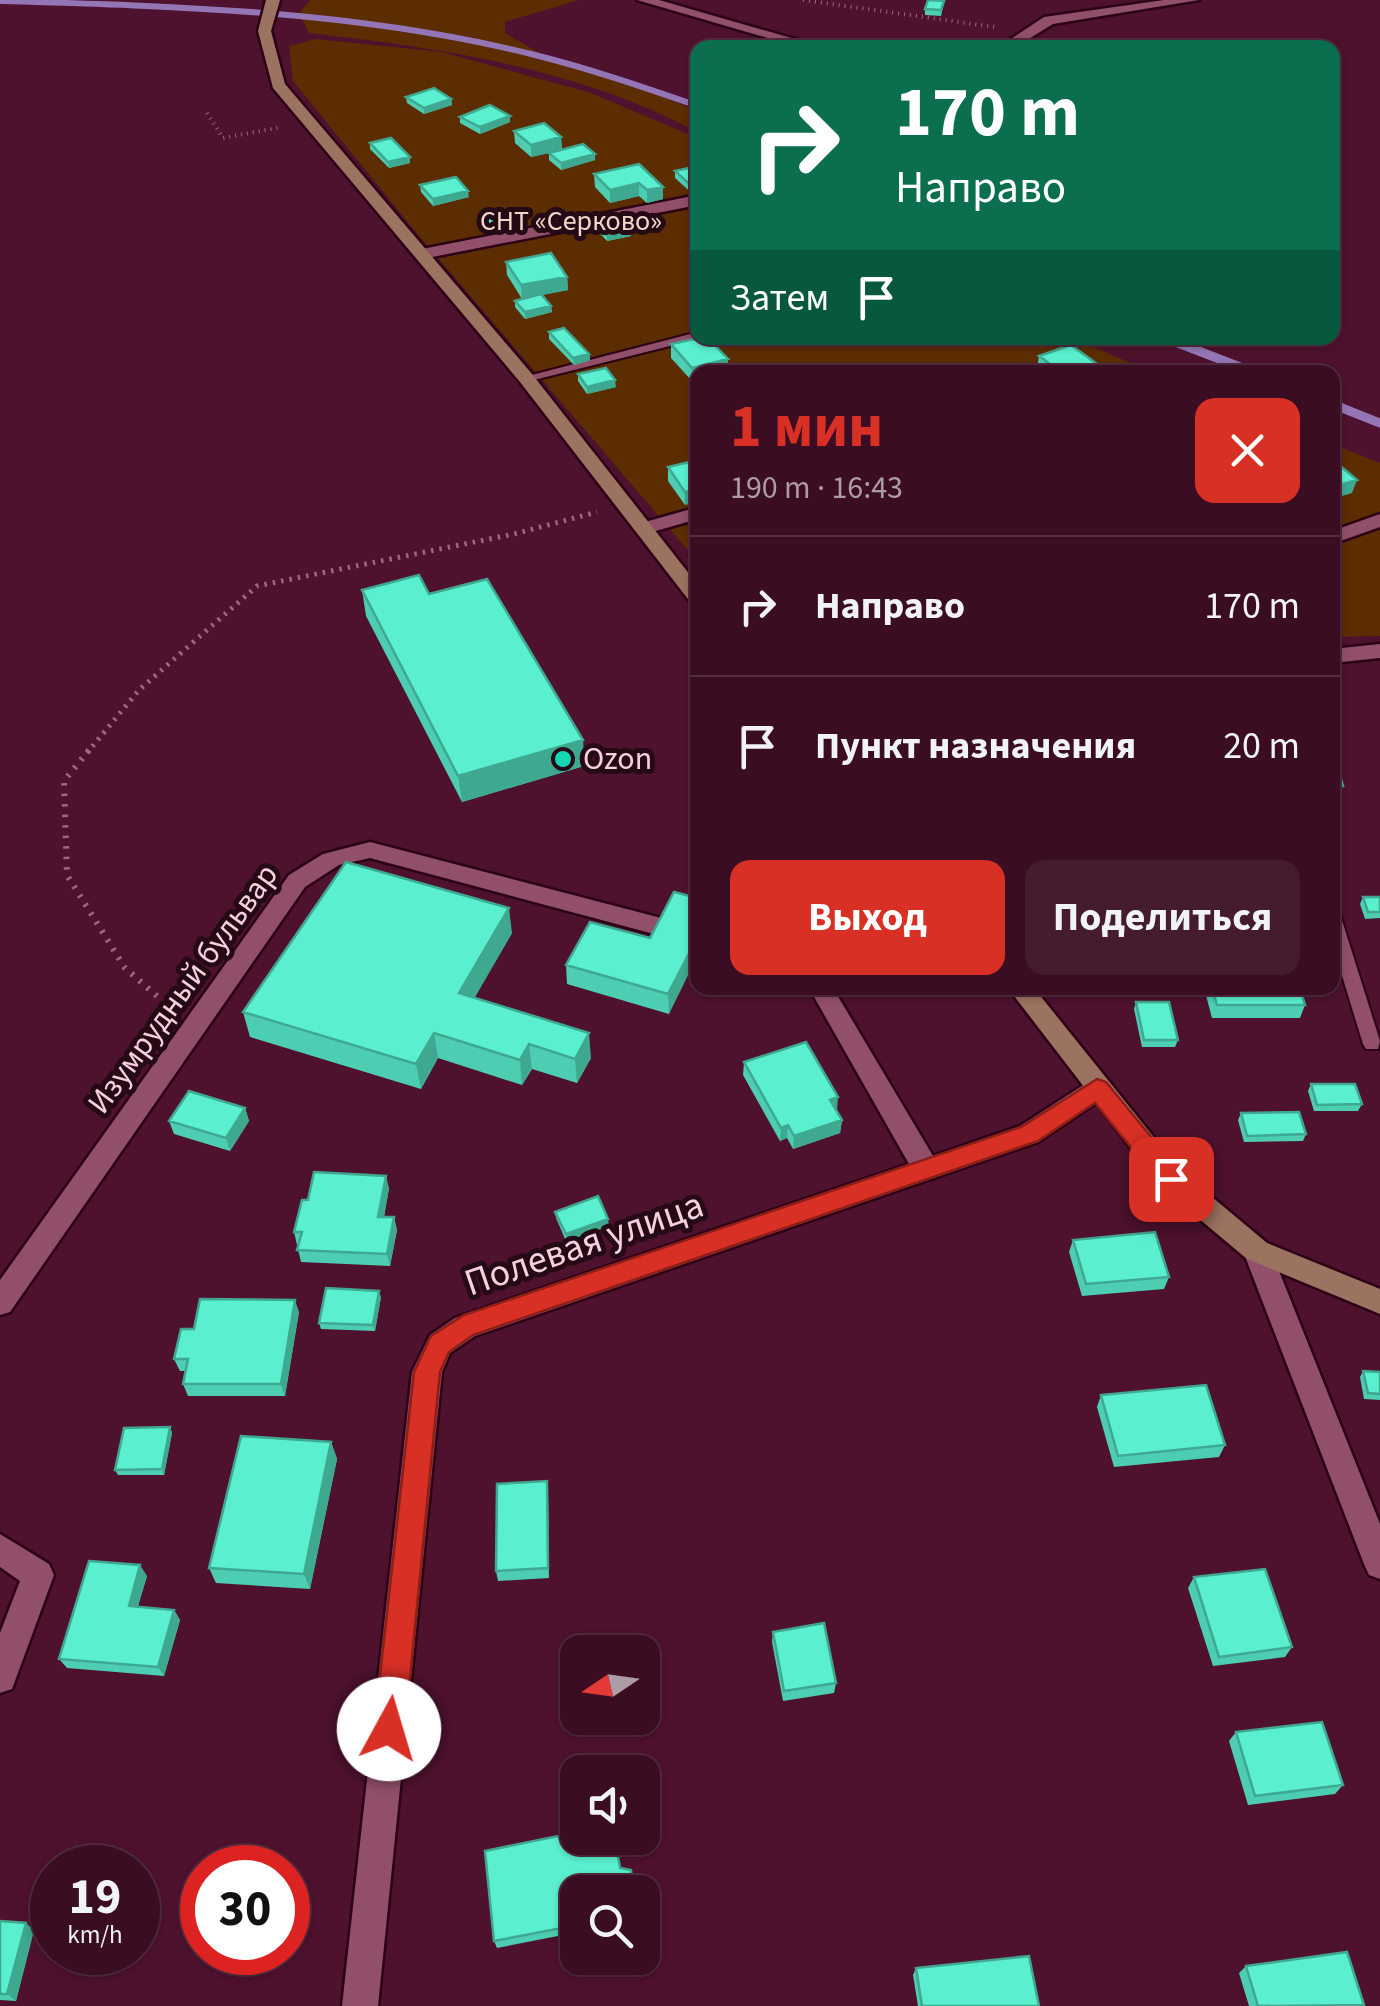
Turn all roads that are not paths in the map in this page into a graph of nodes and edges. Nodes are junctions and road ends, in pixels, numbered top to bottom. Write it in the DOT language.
graph roads {
  1 [pos="644,0"];
  2 [pos="1192,0"];
  3 [pos="268,9"];
  4 [pos="790,40"];
  5 [pos="1015,40"];
  6 [pos="690,202"];
  7 [pos="422,254"];
  8 [pos="690,338"];
  9 [pos="526,378"];
  10 [pos="690,515"];
  11 [pos="1380,520"];
  12 [pos="646,528"];
  13 [pos="1340,535"];
  14 [pos="690,589"];
  15 [pos="1380,651"];
  16 [pos="1340,655"];
  17 [pos="666,928"];
  18 [pos="1340,940"];
  19 [pos="824,995"];
  20 [pos="1025,995"];
  21 [pos="1372,1044"];
  22 [pos="1097,1089"];
  23 [pos="926,1168"];
  24 [pos="1257,1251"];
  25 [pos="1380,1302"];
  26 [pos="0,1303"];
  27 [pos="0,1549"];
  28 [pos="1380,1564"];
  29 [pos="0,1677"];
  30 [pos="360,2006"];
  1 -- 4 [label="street"];
  2 -- 5 [label="street"];
  3 -- 7 [label="main road"];
  6 -- 7 [label="street"];
  7 -- 9 [label="main road"];
  8 -- 9 [label="lane"];
  9 -- 12 [label="main road"];
  10 -- 12 [label="street"];
  11 -- 13 [label="street"];
  12 -- 14 [label="main road"];
  15 -- 16 [label="street"];
  17 -- 26 [label="street, Изумрудный бульвар"];
  18 -- 21 [label="lane"];
  19 -- 23 [label="street"];
  20 -- 22 [label="main road"];
  22 -- 23 [label="street, Полевая улица"];
  22 -- 24 [label="main road"];
  23 -- 30 [label="street, Полевая улица"];
  24 -- 25 [label="main road"];
  24 -- 28 [label="street"];
  27 -- 29 [label="street"];
}
